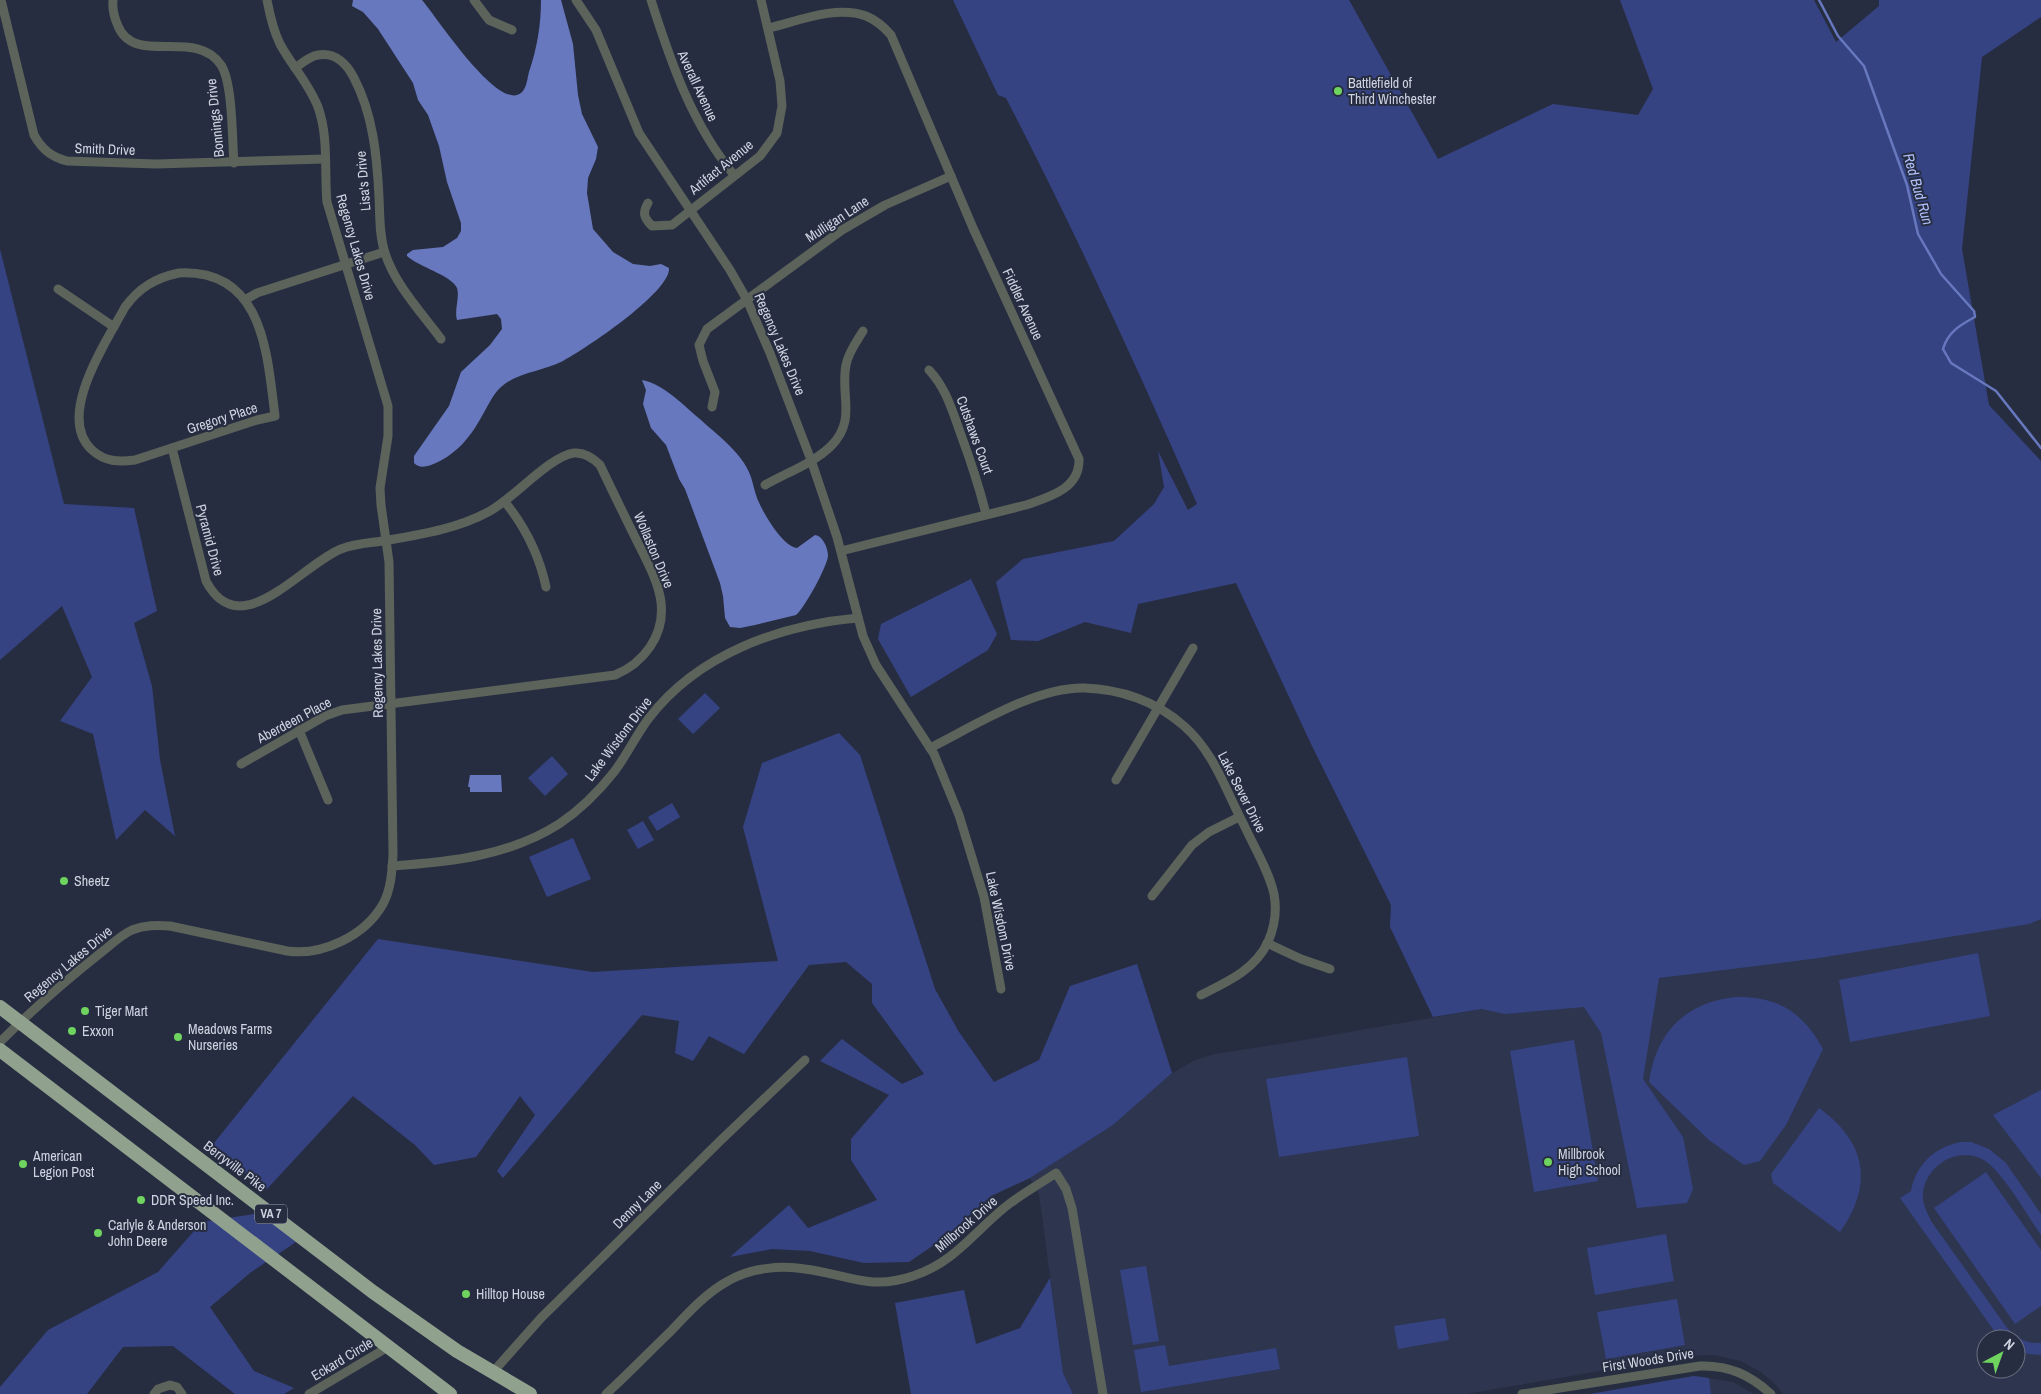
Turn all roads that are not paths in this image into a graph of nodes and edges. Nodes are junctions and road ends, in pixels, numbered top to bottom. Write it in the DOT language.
graph roads {
  1 [pos="1,0"];
  2 [pos="113,0"];
  3 [pos="268,0"];
  4 [pos="474,0"];
  5 [pos="576,0"];
  6 [pos="651,0"];
  7 [pos="761,0"];
  8 [pos="769,28"];
  9 [pos="512,30"];
  10 [pos="295,68"];
  11 [pos="325,159"];
  12 [pos="234,163"];
  13 [pos="734,176"];
  14 [pos="951,176"];
  15 [pos="648,203"];
  16 [pos="689,211"];
  17 [pos="384,252"];
  18 [pos="345,265"];
  19 [pos="58,289"];
  20 [pos="245,300"];
  21 [pos="747,300"];
  22 [pos="114,327"];
  23 [pos="863,331"];
  24 [pos="441,339"];
  25 [pos="929,370"];
  26 [pos="712,407"];
  27 [pos="172,448"];
  28 [pos="812,460"];
  29 [pos="765,485"];
  30 [pos="505,502"];
  31 [pos="986,514"];
  32 [pos="387,541"];
  33 [pos="840,550"];
  34 [pos="546,587"];
  35 [pos="858,618"];
  36 [pos="1193,648"];
  37 [pos="391,703"];
  38 [pos="1158,708"];
  39 [pos="299,730"];
  40 [pos="930,748"];
  41 [pos="241,764"];
  42 [pos="1116,780"];
  43 [pos="328,800"];
  44 [pos="1239,817"];
  45 [pos="392,866"];
  46 [pos="1152,896"];
  47 [pos="1267,943"];
  48 [pos="1330,969"];
  49 [pos="1001,989"];
  50 [pos="1201,995"];
  51 [pos="0,1007"];
  52 [pos="20,1022"];
  53 [pos="0,1042"];
  54 [pos="0,1050"];
  55 [pos="806,1060"];
  56 [pos="388,1347"];
  57 [pos="493,1372"];
  58 [pos="154,1394"];
  59 [pos="182,1394"];
  60 [pos="309,1394"];
  61 [pos="450,1394"];
  62 [pos="530,1394"];
  63 [pos="606,1394"];
  64 [pos="1103,1394"];
  65 [pos="1522,1394"];
  66 [pos="1771,1394"];
  1 -- 12 [label="street, Smith Drive"];
  2 -- 12 [label="street, Bonnings Drive"];
  3 -- 10 [label="street, Regency Lakes Drive"];
  4 -- 9 [label="street"];
  5 -- 16 [label="street, Regency Lakes Drive"];
  6 -- 13 [label="street, Averall Avenue"];
  7 -- 8 [label="street, Artifact Avenue"];
  8 -- 13 [label="street, Artifact Avenue"];
  8 -- 14 [label="street, Fiddler Avenue"];
  10 -- 11 [label="street, Regency Lakes Drive"];
  10 -- 17 [label="street, Lisa's Drive"];
  11 -- 12 [label="street, Smith Drive"];
  11 -- 18 [label="street, Regency Lakes Drive"];
  13 -- 16 [label="street, Artifact Avenue"];
  14 -- 21 [label="street, Mulligan Lane"];
  14 -- 31 [label="street, Fiddler Avenue"];
  15 -- 16 [label="street, Artifact Avenue"];
  16 -- 21 [label="street, Regency Lakes Drive"];
  17 -- 18 [label="street"];
  17 -- 24 [label="street, Lisa's Drive"];
  18 -- 20 [label="street"];
  18 -- 32 [label="street, Regency Lakes Drive"];
  19 -- 22 [label="street"];
  20 -- 22 [label="street, Gregory Place"];
  20 -- 27 [label="street, Gregory Place"];
  21 -- 26 [label="street, Mulligan Lane"];
  21 -- 28 [label="street, Regency Lakes Drive"];
  22 -- 27 [label="street, Gregory Place"];
  23 -- 28 [label="street"];
  25 -- 31 [label="street, Cutshaws Court"];
  27 -- 32 [label="street, Pyramid Drive"];
  28 -- 29 [label="street"];
  28 -- 33 [label="street, Regency Lakes Drive"];
  30 -- 32 [label="street, Wollaston Drive"];
  30 -- 34 [label="street"];
  30 -- 37 [label="street, Wollaston Drive"];
  31 -- 33 [label="street, Fiddler Avenue"];
  32 -- 37 [label="street, Regency Lakes Drive"];
  33 -- 35 [label="street, Regency Lakes Drive"];
  35 -- 40 [label="street, Lake Wisdom Drive"];
  35 -- 45 [label="street, Lake Wisdom Drive"];
  36 -- 38 [label="street"];
  37 -- 39 [label="street, Aberdeen Place"];
  37 -- 45 [label="street, Regency Lakes Drive"];
  38 -- 40 [label="street, Lake Sever Drive"];
  38 -- 42 [label="street"];
  38 -- 44 [label="street, Lake Sever Drive"];
  39 -- 41 [label="street, Aberdeen Place"];
  39 -- 43 [label="street"];
  40 -- 49 [label="street, Lake Wisdom Drive"];
  44 -- 46 [label="street"];
  44 -- 47 [label="street, Lake Sever Drive"];
  45 -- 52 [label="street, Regency Lakes Drive"];
  47 -- 48 [label="street"];
  47 -- 50 [label="street, Lake Sever Drive"];
  51 -- 52 [label="highway, Berryville Pike / VA 7"];
  52 -- 53 [label="street, Regency Lakes Drive"];
  52 -- 57 [label="highway, Berryville Pike / VA 7"];
  54 -- 56 [label="highway, VA 7"];
  55 -- 57 [label="street, Denny Lane"];
  56 -- 60 [label="street, Eckard Circle"];
  56 -- 61 [label="highway, VA 7"];
  57 -- 62 [label="highway, Berryville Pike / VA 7"];
  58 -- 59 [label="street"];
  63 -- 64 [label="street, Millbrook Drive"];
  65 -- 66 [label="street, First Woods Drive"];
}
